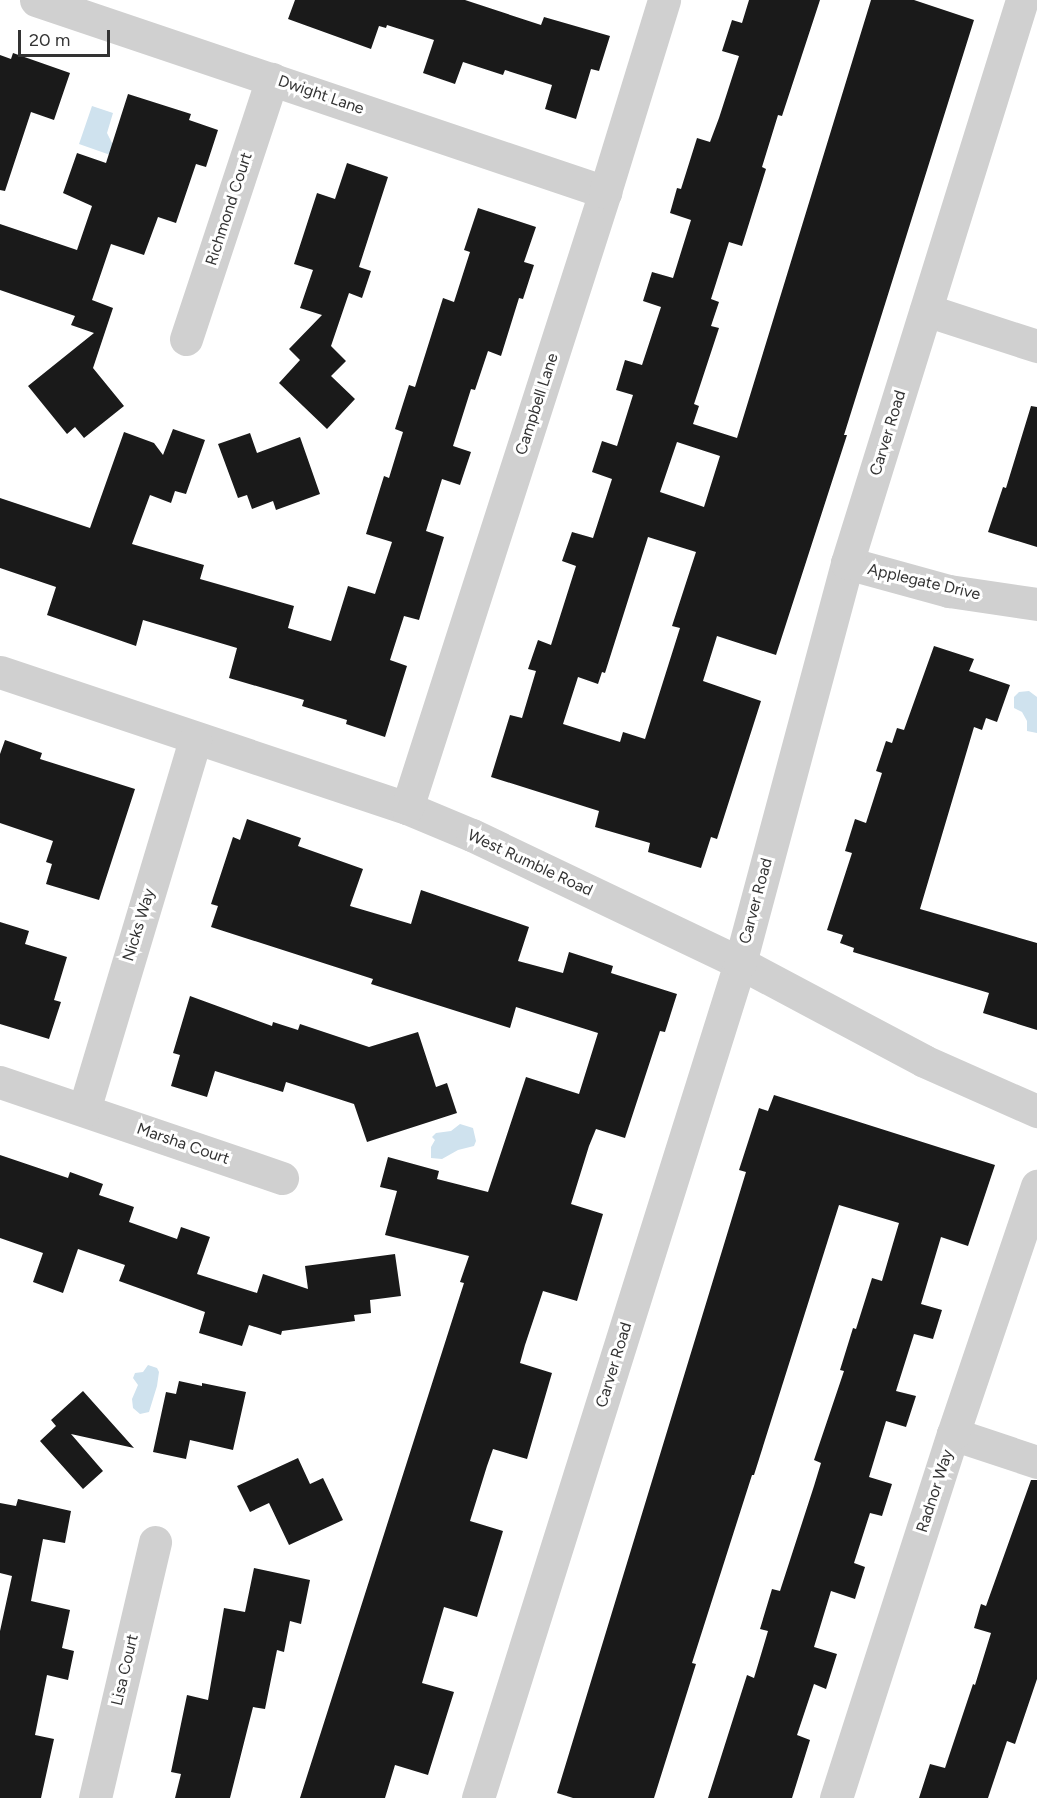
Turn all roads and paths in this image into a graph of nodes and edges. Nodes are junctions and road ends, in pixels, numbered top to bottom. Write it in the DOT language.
graph roads {
  1 [pos="36,0"];
  2 [pos="664,0"];
  3 [pos="1022,0"];
  4 [pos="272,79"];
  5 [pos="605,192"];
  6 [pos="926,310"];
  7 [pos="186,339"];
  8 [pos="1037,346"];
  9 [pos="848,563"];
  10 [pos="1037,604"];
  11 [pos="0,672"];
  12 [pos="195,739"];
  13 [pos="407,808"];
  14 [pos="740,963"];
  15 [pos="0,1082"];
  16 [pos="84,1110"];
  17 [pos="1037,1111"];
  18 [pos="282,1178"];
  19 [pos="1037,1186"];
  20 [pos="953,1434"];
  21 [pos="1037,1462"];
  22 [pos="155,1542"];
  23 [pos="95,1798"];
  24 [pos="478,1798"];
  25 [pos="836,1798"];
  1 -- 4 [label="street, Dwight Lane"];
  2 -- 5 [label="street, Campbell Lane"];
  3 -- 6 [label="street, Carver Road"];
  4 -- 5 [label="street, Dwight Lane"];
  4 -- 7 [label="street, Richmond Court"];
  5 -- 13 [label="street, Campbell Lane"];
  6 -- 8 [label="street"];
  6 -- 9 [label="street, Carver Road"];
  9 -- 10 [label="street, Applegate Drive"];
  9 -- 14 [label="street, Carver Road"];
  11 -- 12 [label="street, West Rumble Road"];
  12 -- 13 [label="street, West Rumble Road"];
  12 -- 16 [label="street, Nicks Way"];
  13 -- 14 [label="street, West Rumble Road"];
  14 -- 17 [label="street, West Rumble Road"];
  14 -- 24 [label="street, Carver Road"];
  15 -- 16 [label="street, Marsha Court"];
  16 -- 18 [label="street, Marsha Court"];
  19 -- 20 [label="street, Radnor Way"];
  20 -- 21 [label="street"];
  20 -- 25 [label="street, Radnor Way"];
  22 -- 23 [label="street, Lisa Court"];
}
